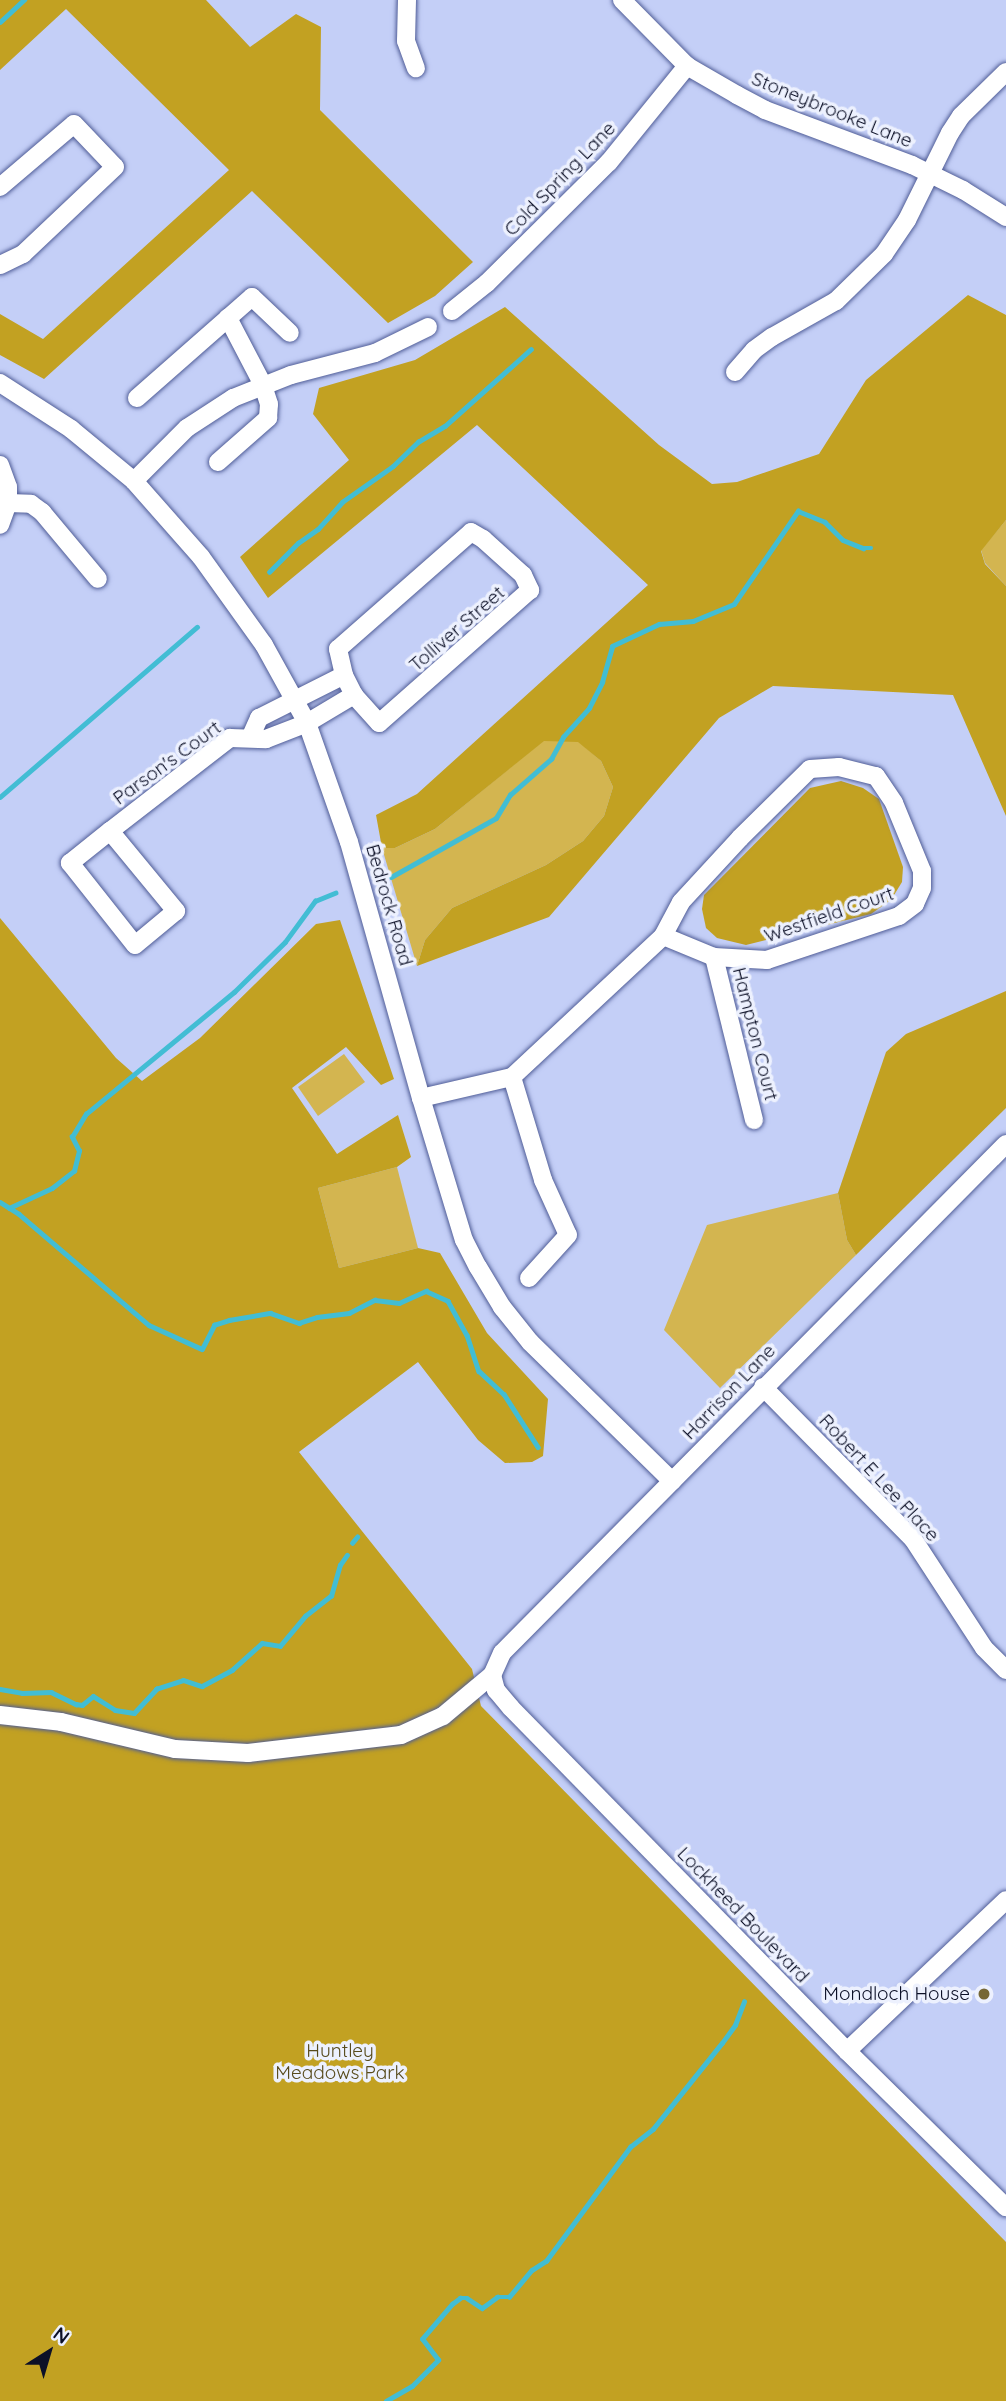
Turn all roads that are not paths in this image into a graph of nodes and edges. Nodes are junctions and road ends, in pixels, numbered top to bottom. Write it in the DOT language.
graph roads {
  1 [pos="407,0"];
  2 [pos="622,0"];
  3 [pos="687,66"];
  4 [pos="416,68"];
  5 [pos="1006,72"];
  6 [pos="930,174"];
  7 [pos="0,187"];
  8 [pos="1006,217"];
  9 [pos="0,265"];
  10 [pos="453,311"];
  11 [pos="228,318"];
  12 [pos="428,327"];
  13 [pos="290,333"];
  14 [pos="735,372"];
  15 [pos="0,383"];
  16 [pos="262,385"];
  17 [pos="137,398"];
  18 [pos="218,463"];
  19 [pos="0,466"];
  20 [pos="134,481"];
  21 [pos="8,503"];
  22 [pos="0,525"];
  23 [pos="98,579"];
  24 [pos="344,675"];
  25 [pos="354,695"];
  26 [pos="295,699"];
  27 [pos="307,723"];
  28 [pos="251,736"];
  29 [pos="110,831"];
  30 [pos="663,936"];
  31 [pos="714,957"];
  32 [pos="512,1077"];
  33 [pos="421,1098"];
  34 [pos="754,1120"];
  35 [pos="1006,1144"];
  36 [pos="529,1278"];
  37 [pos="763,1387"];
  38 [pos="672,1481"];
  39 [pos="1006,1670"];
  40 [pos="492,1675"];
  41 [pos="0,1714"];
  42 [pos="1006,1900"];
  43 [pos="847,2051"];
  44 [pos="1006,2207"];
  1 -- 4 [label="street"];
  2 -- 3 [label="street, Stoneybrooke Lane"];
  3 -- 6 [label="street, Stoneybrooke Lane"];
  3 -- 10 [label="street, Cold Spring Lane"];
  5 -- 6 [label="street"];
  6 -- 8 [label="street, Stoneybrooke Lane"];
  6 -- 14 [label="street"];
  7 -- 9 [label="street"];
  11 -- 13 [label="street"];
  11 -- 16 [label="street"];
  11 -- 17 [label="street"];
  12 -- 16 [label="street"];
  15 -- 20 [label="street, Bedrock Road"];
  16 -- 18 [label="street"];
  16 -- 20 [label="street"];
  19 -- 21 [label="street"];
  20 -- 26 [label="street, Bedrock Road"];
  21 -- 22 [label="street"];
  21 -- 23 [label="street"];
  24 -- 25 [label="street, Tolliver Street"];
  24 -- 25 [label="street, Tolliver Street"];
  24 -- 26 [label="street"];
  25 -- 27 [label="street"];
  26 -- 27 [label="street, Bedrock Road"];
  26 -- 28 [label="street"];
  27 -- 28 [label="street"];
  27 -- 33 [label="street, Bedrock Road"];
  28 -- 29 [label="street, Parson's Court"];
  29 -- 29 [label="street, Parson's Court"];
  30 -- 31 [label="street, Westfield Court"];
  30 -- 31 [label="street, Westfield Court"];
  30 -- 32 [label="street, Westfield Court"];
  31 -- 34 [label="street, Hampton Court"];
  32 -- 33 [label="street"];
  32 -- 36 [label="street"];
  33 -- 38 [label="street, Bedrock Road"];
  35 -- 37 [label="street, Harrison Lane"];
  37 -- 38 [label="street, Harrison Lane"];
  37 -- 39 [label="street, Robert E Lee Place"];
  38 -- 40 [label="street, Harrison Lane"];
  40 -- 41 [label="street, Harrison Lane"];
  40 -- 43 [label="street, Lockheed Boulevard"];
  42 -- 43 [label="street"];
  43 -- 44 [label="street, Lockheed Boulevard"];
}
